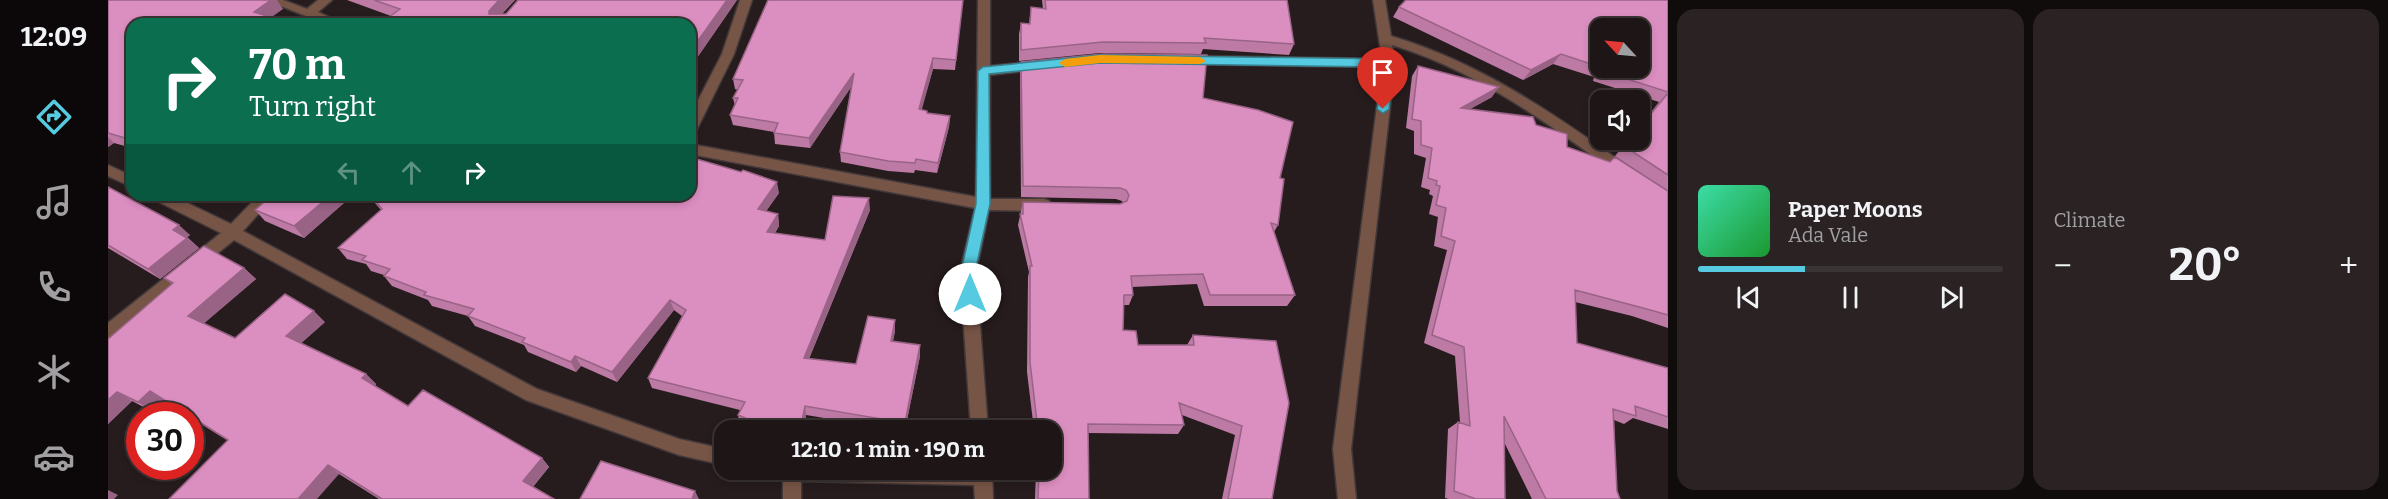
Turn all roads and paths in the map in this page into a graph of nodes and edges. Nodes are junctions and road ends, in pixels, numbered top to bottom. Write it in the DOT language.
graph roads {
  1 [pos="272,0"];
  2 [pos="326,0"];
  3 [pos="746,0"];
  4 [pos="984,0"];
  5 [pos="1379,0"];
  6 [pos="309,13"];
  7 [pos="322,18"];
  8 [pos="1386,39"];
  9 [pos="1170,60"];
  10 [pos="1389,63"];
  11 [pos="1054,64"];
  12 [pos="983,71"];
  13 [pos="696,117"];
  14 [pos="696,150"];
  15 [pos="108,171"];
  16 [pos="126,179"];
  17 [pos="1637,180"];
  18 [pos="170,201"];
  19 [pos="262,201"];
  20 [pos="983,204"];
  21 [pos="1060,206"];
  22 [pos="233,232"];
  23 [pos="108,332"];
  24 [pos="979,420"];
  25 [pos="714,455"];
  26 [pos="788,480"];
  27 [pos="983,480"];
  28 [pos="792,499"];
  29 [pos="984,499"];
  30 [pos="1347,499"];
  1 -- 6 [label="street"];
  2 -- 6 [label="street"];
  3 -- 13 [label="street"];
  4 -- 12 [label="street"];
  5 -- 8 [label="street"];
  6 -- 7 [label="street"];
  8 -- 10 [label="street"];
  8 -- 17 [label="street"];
  9 -- 10 [label="street"];
  10 -- 30 [label="street"];
  11 -- 12 [label="street"];
  12 -- 20 [label="street"];
  14 -- 20 [label="street"];
  15 -- 16 [label="street"];
  18 -- 22 [label="street"];
  19 -- 22 [label="street"];
  20 -- 21 [label="street"];
  20 -- 24 [label="street"];
  22 -- 23 [label="street"];
  22 -- 25 [label="street"];
  26 -- 28 [label="street"];
  27 -- 29 [label="street"];
}
